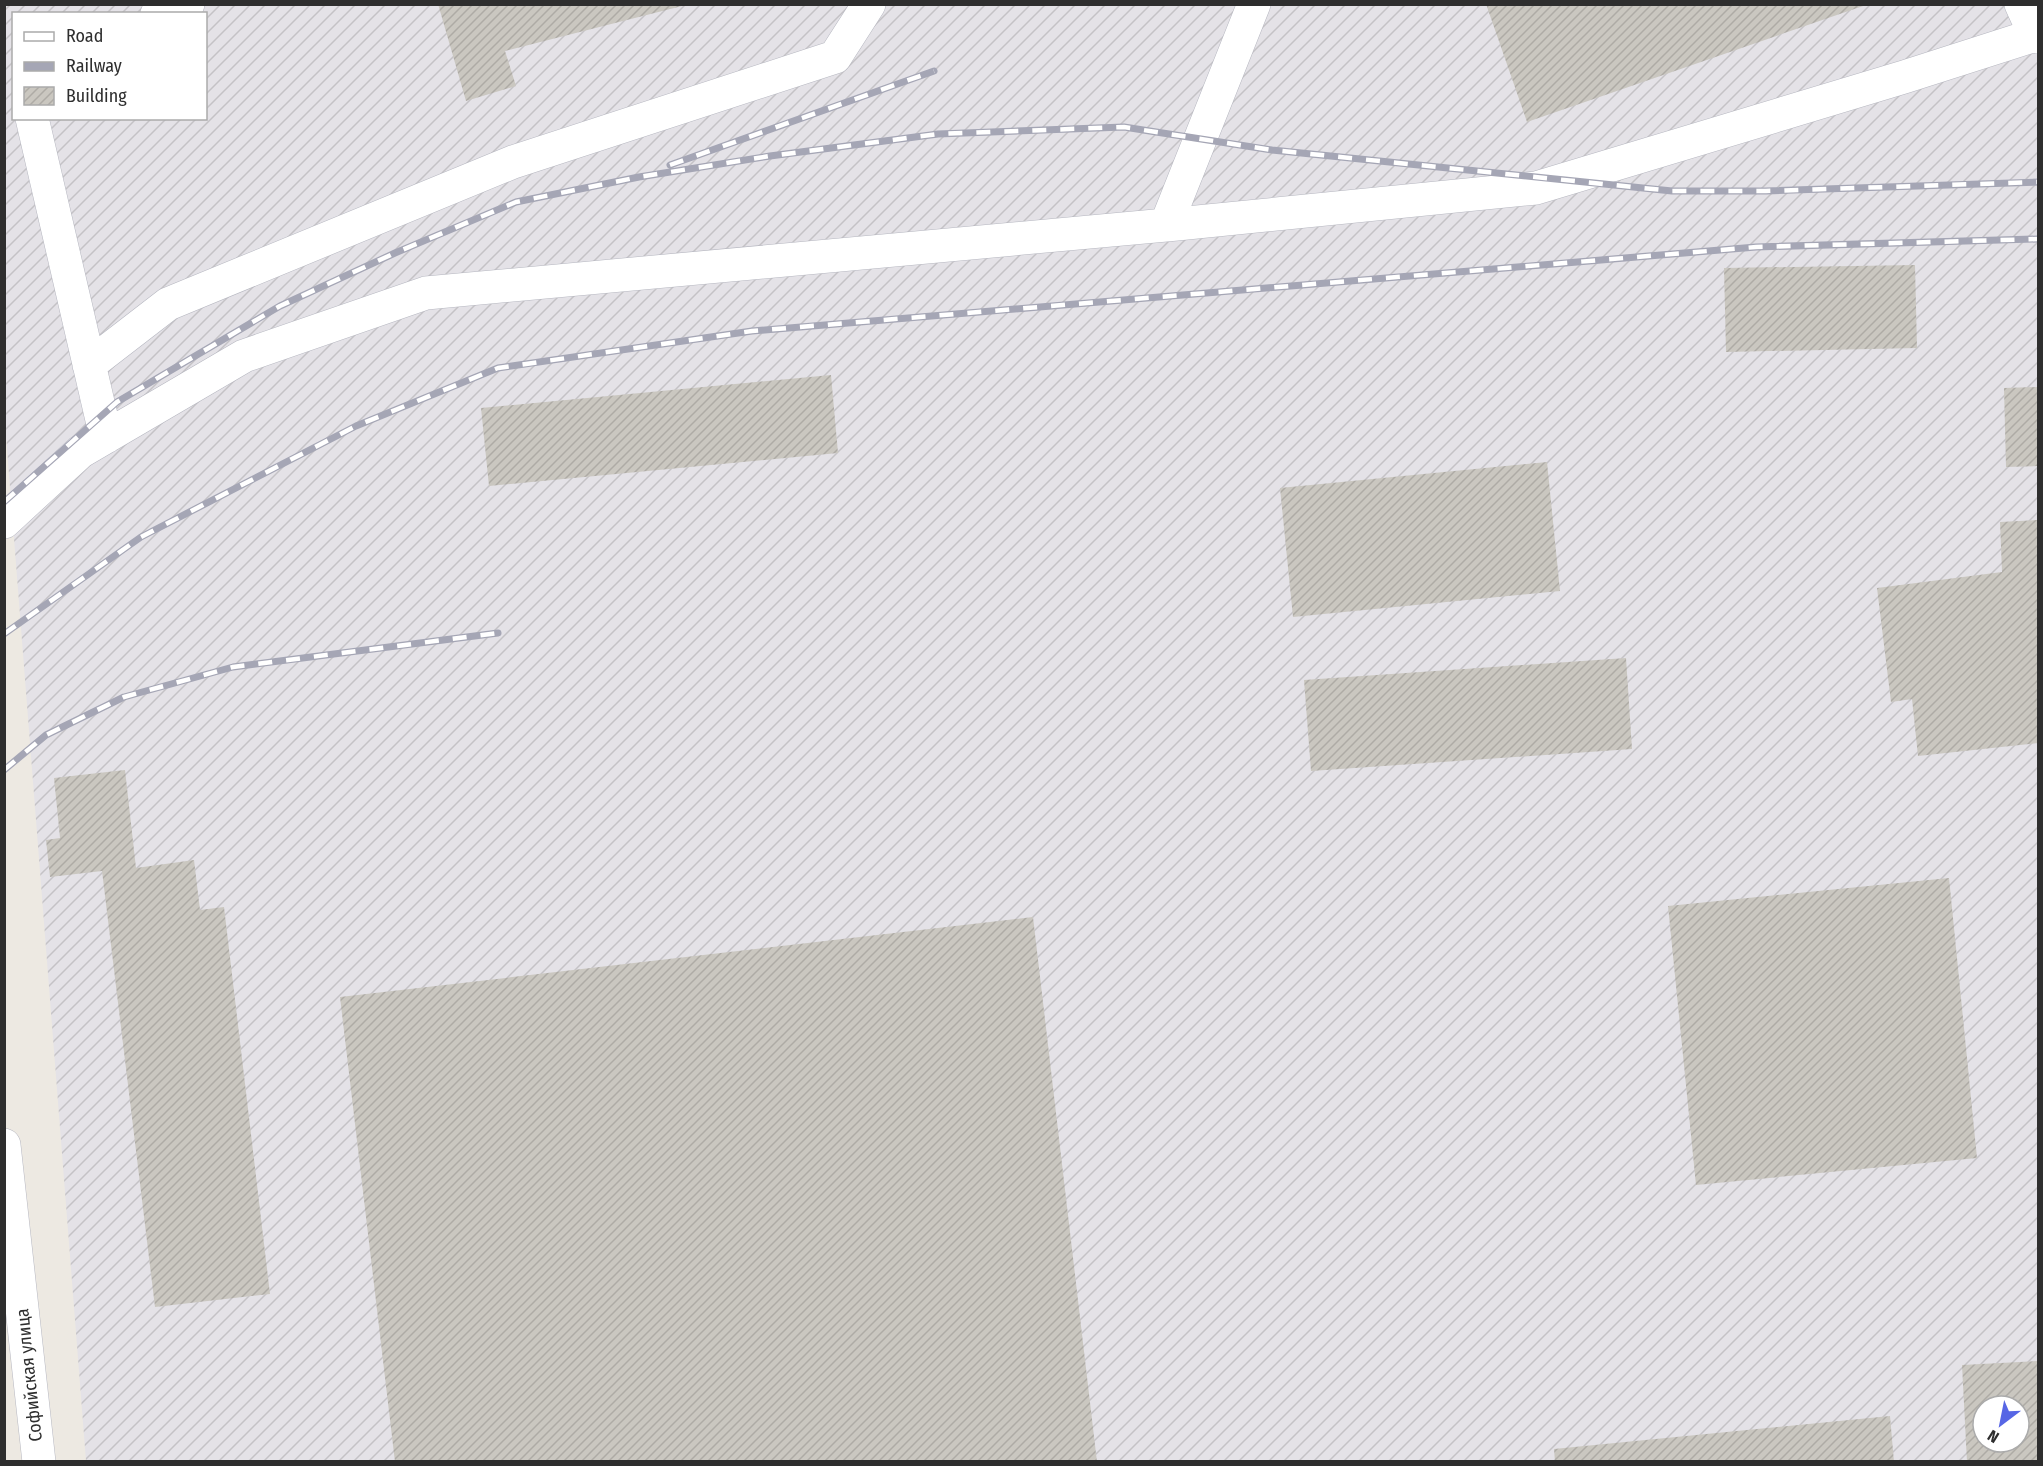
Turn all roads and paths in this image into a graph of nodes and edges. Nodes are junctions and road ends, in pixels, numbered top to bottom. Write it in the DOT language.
graph roads {
  1 [pos="188,4"];
  2 [pos="869,4"];
  3 [pos="1254,4"];
  4 [pos="2021,4"];
  5 [pos="163,12"];
  6 [pos="2037,36"];
  7 [pos="32,120"];
  8 [pos="1166,225"];
  9 [pos="89,365"];
  10 [pos="106,437"];
  11 [pos="4,522"];
  12 [pos="4,1145"];
  13 [pos="39,1461"];
  1 -- 5 [label="street"];
  2 -- 9 [label="street"];
  3 -- 8 [label="street"];
  4 -- 6 [label="street"];
  6 -- 8 [label="street"];
  7 -- 9 [label="street"];
  8 -- 10 [label="street"];
  9 -- 10 [label="street"];
  10 -- 11 [label="street"];
  12 -- 13 [label="street, Софийская улица"];
}
